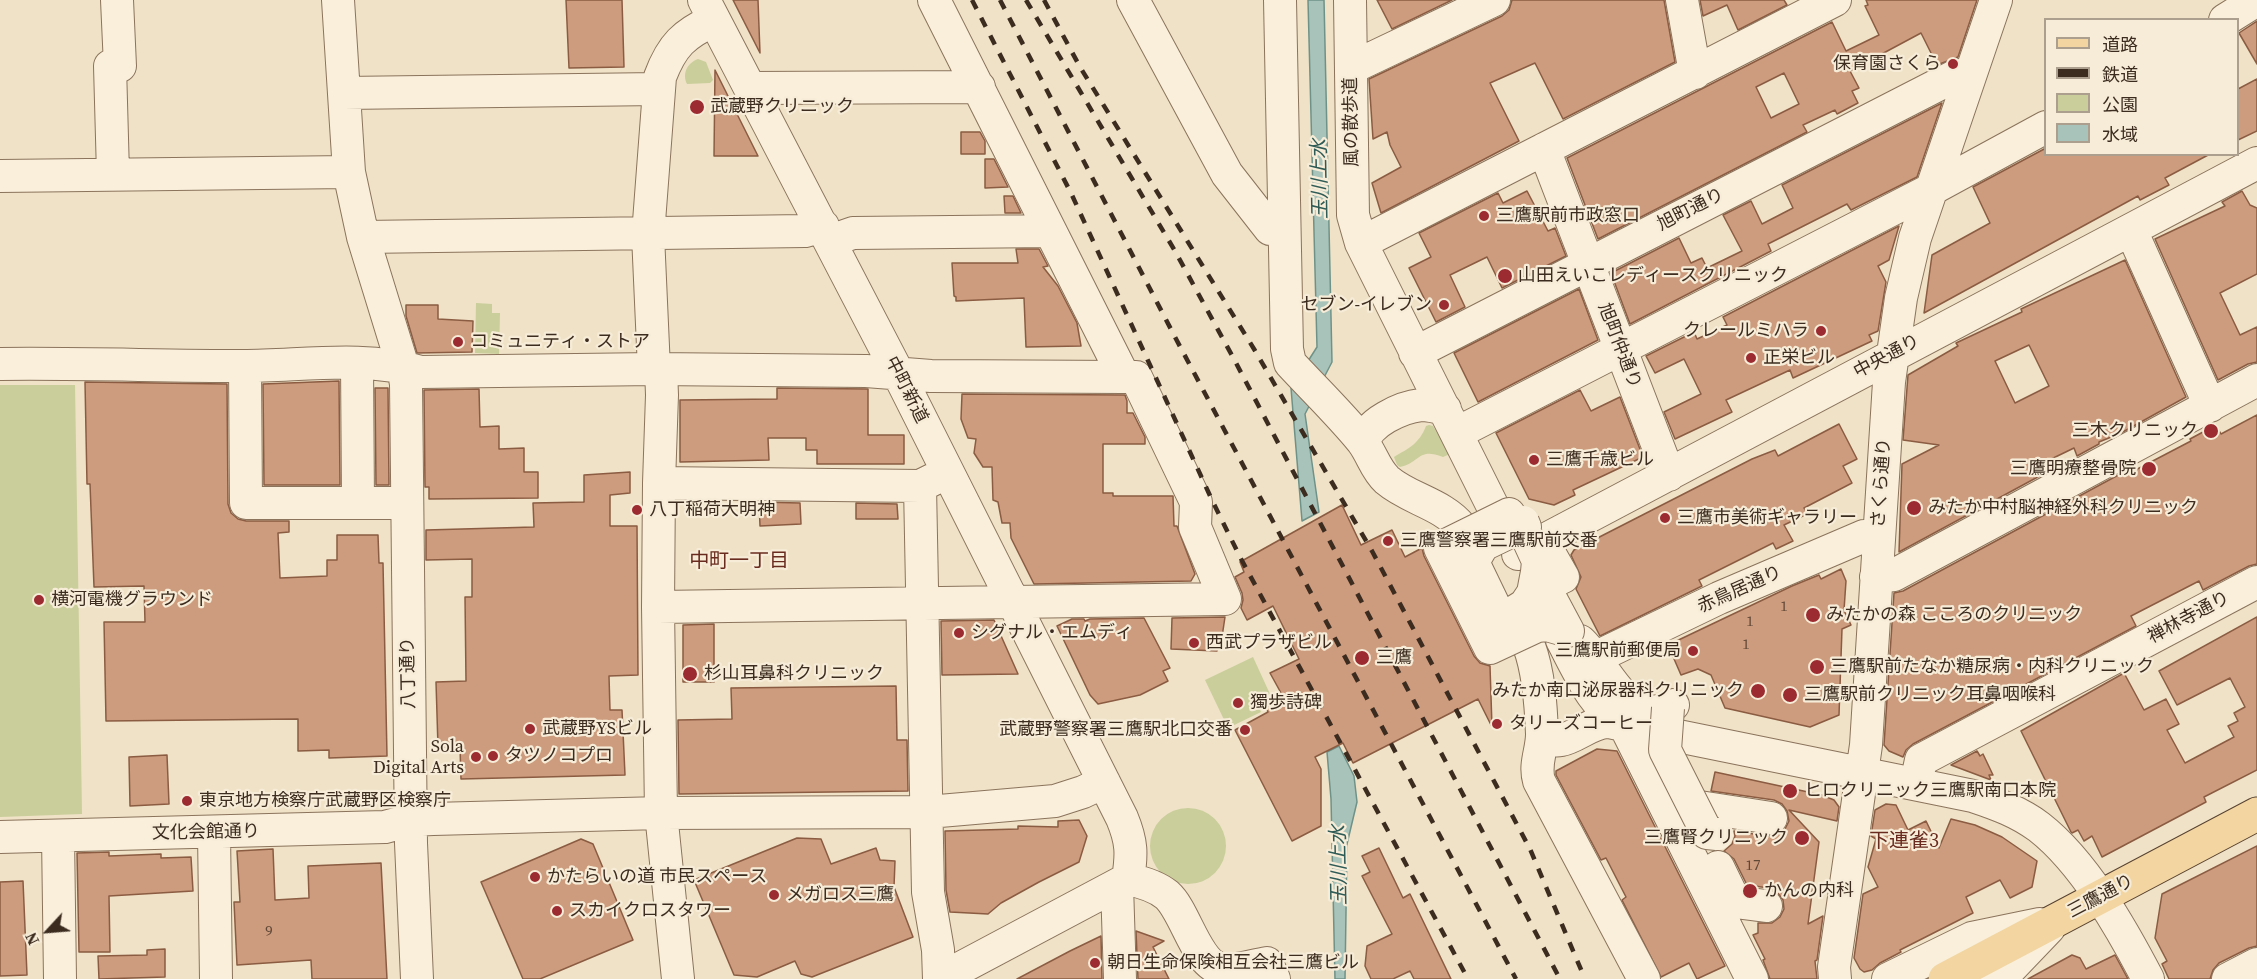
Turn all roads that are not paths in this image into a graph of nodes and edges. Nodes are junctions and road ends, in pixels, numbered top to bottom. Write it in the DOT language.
graph roads {
  1 [pos="117,0"];
  2 [pos="338,0"];
  3 [pos="934,0"];
  4 [pos="1133,0"];
  5 [pos="1280,0"];
  6 [pos="1350,0"];
  7 [pos="1494,0"];
  8 [pos="1682,0"];
  9 [pos="1834,0"];
  10 [pos="1996,0"];
  11 [pos="2257,0"];
  12 [pos="709,10"];
  13 [pos="2228,18"];
  14 [pos="1351,68"];
  15 [pos="1695,73"];
  16 [pos="1969,79"];
  17 [pos="979,87"];
  18 [pos="751,88"];
  19 [pos="658,89"];
  20 [pos="344,93"];
  21 [pos="2044,128"];
  22 [pos="1544,149"];
  23 [pos="2257,163"];
  24 [pos="350,172"];
  25 [pos="113,174"];
  26 [pos="0,176"];
  27 [pos="1932,189"];
  28 [pos="1284,228"];
  29 [pos="2131,230"];
  30 [pos="1050,231"];
  31 [pos="826,234"];
  32 [pos="648,235"];
  33 [pos="363,237"];
  34 [pos="1361,243"];
  35 [pos="1587,263"];
  36 [pos="1620,349"];
  37 [pos="1414,353"];
  38 [pos="1894,354"];
  39 [pos="357,363"];
  40 [pos="0,364"];
  41 [pos="245,366"];
  42 [pos="404,367"];
  43 [pos="657,369"];
  44 [pos="898,373"];
  45 [pos="1124,377"];
  46 [pos="2257,380"];
  47 [pos="2210,406"];
  48 [pos="1451,421"];
  49 [pos="1364,443"];
  50 [pos="1669,476"];
  51 [pos="934,479"];
  52 [pos="659,483"];
  53 [pos="358,502"];
  54 [pos="406,503"];
  55 [pos="1878,537"];
  56 [pos="1471,544"];
  57 [pos="1536,564"];
  58 [pos="1876,577"];
  59 [pos="2257,582"];
  60 [pos="1013,602"];
  61 [pos="922,604"];
  62 [pos="658,607"];
  63 [pos="1513,607"];
  64 [pos="1529,646"];
  65 [pos="1605,652"];
  66 [pos="1608,718"];
  67 [pos="1542,734"];
  68 [pos="1862,774"];
  69 [pos="1104,782"];
  70 [pos="1916,784"];
  71 [pos="928,812"];
  72 [pos="661,813"];
  73 [pos="1706,813"];
  74 [pos="2257,814"];
  75 [pos="1771,818"];
  76 [pos="411,820"];
  77 [pos="214,833"];
  78 [pos="58,836"];
  79 [pos="0,837"];
  80 [pos="1122,882"];
  81 [pos="2100,898"];
  82 [pos="1766,906"];
  83 [pos="2056,921"];
  84 [pos="2257,964"];
  85 [pos="1270,971"];
  86 [pos="60,979"];
  87 [pos="216,979"];
  88 [pos="417,979"];
  89 [pos="678,979"];
  90 [pos="940,979"];
  91 [pos="1120,979"];
  92 [pos="1644,979"];
  93 [pos="1752,979"];
  94 [pos="1835,979"];
  95 [pos="1888,979"];
  96 [pos="1945,979"];
  97 [pos="1996,979"];
  98 [pos="2148,979"];
  99 [pos="2228,979"];
  1 -- 25 [label="street"];
  2 -- 20 [label="street, 八丁通り"];
  3 -- 17 [label="street"];
  4 -- 28 [label="street"];
  5 -- 28 [label="street"];
  6 -- 14 [label="street, 風の散歩道"];
  7 -- 14 [label="street"];
  8 -- 15 [label="street"];
  9 -- 15 [label="street"];
  10 -- 16 [label="street, さくら通り"];
  11 -- 13 [label="street"];
  12 -- 18 [label="street, 中町新道"];
  12 -- 19 [label="street"];
  14 -- 34 [label="street, 風の散歩道"];
  15 -- 22 [label="street"];
  16 -- 27 [label="street, さくら通り"];
  16 -- 35 [label="street, 旭町通り"];
  17 -- 18 [label="street"];
  17 -- 30 [label="street"];
  18 -- 31 [label="street, 中町新道"];
  19 -- 20 [label="street"];
  19 -- 32 [label="street"];
  20 -- 24 [label="street, 八丁通り"];
  21 -- 27 [label="street"];
  22 -- 34 [label="street"];
  22 -- 35 [label="street, 旭町仲通り"];
  23 -- 29 [label="street, 中央通り"];
  24 -- 25 [label="street"];
  24 -- 33 [label="street, 八丁通り"];
  25 -- 26 [label="street"];
  27 -- 36 [label="street"];
  27 -- 38 [label="street, さくら通り"];
  28 -- 49 [label="street"];
  29 -- 38 [label="street, 中央通り"];
  29 -- 47 [label="street"];
  30 -- 31 [label="street"];
  30 -- 45 [label="street"];
  31 -- 32 [label="street"];
  31 -- 44 [label="street, 中町新道"];
  32 -- 33 [label="street"];
  32 -- 43 [label="street"];
  33 -- 42 [label="street, 八丁通り"];
  34 -- 37 [label="street, 風の散歩道"];
  35 -- 36 [label="street, 旭町仲通り"];
  35 -- 37 [label="street, 旭町通り"];
  36 -- 48 [label="street"];
  36 -- 50 [label="street, 旭町仲通り"];
  37 -- 48 [label="street, 風の散歩道"];
  38 -- 50 [label="street, 中央通り"];
  38 -- 55 [label="street, さくら通り"];
  39 -- 41 [label="street"];
  39 -- 42 [label="street"];
  39 -- 53 [label="street"];
  40 -- 41 [label="street"];
  41 -- 53 [label="street"];
  42 -- 43 [label="street"];
  42 -- 54 [label="street, 八丁通り"];
  43 -- 44 [label="street"];
  43 -- 52 [label="street"];
  44 -- 45 [label="street"];
  44 -- 51 [label="street, 中町新道"];
  45 -- 60 [label="street"];
  46 -- 47 [label="street"];
  47 -- 58 [label="street"];
  48 -- 49 [label="street"];
  48 -- 57 [label="street, 風の散歩道"];
  49 -- 56 [label="street"];
  50 -- 57 [label="street, 中央通り"];
  51 -- 52 [label="street"];
  51 -- 60 [label="street, 中町新道"];
  51 -- 61 [label="street"];
  52 -- 62 [label="street"];
  53 -- 54 [label="street"];
  54 -- 76 [label="street, 八丁通り"];
  55 -- 58 [label="street, さくら通り"];
  55 -- 65 [label="street, 赤鳥居通り"];
  56 -- 57 [label="street"];
  56 -- 63 [label="street"];
  57 -- 57 [label="street, bridge"];
  57 -- 63 [label="street, bridge"];
  57 -- 63 [label="street, bridge"];
  57 -- 66 [label="street, 風の散歩道"];
  57 -- 73 [label="street, bridge"];
  58 -- 68 [label="street, さくら通り"];
  59 -- 70 [label="street, 禅林寺通り"];
  60 -- 61 [label="street"];
  60 -- 69 [label="street, 中町新道"];
  61 -- 62 [label="street"];
  61 -- 71 [label="street"];
  62 -- 72 [label="street"];
  64 -- 67 [label="street"];
  66 -- 67 [label="street"];
  66 -- 68 [label="street"];
  66 -- 93 [label="street, 風の散歩道"];
  67 -- 92 [label="street"];
  68 -- 70 [label="street"];
  68 -- 94 [label="street, さくら通り"];
  69 -- 71 [label="street, 文化会館通り"];
  69 -- 80 [label="street, 中町新道"];
  70 -- 81 [label="street"];
  71 -- 72 [label="street, 文化会館通り"];
  71 -- 90 [label="street"];
  72 -- 76 [label="street, 文化会館通り"];
  72 -- 89 [label="street"];
  73 -- 75 [label="street"];
  73 -- 82 [label="street"];
  74 -- 81 [label="main road, 三鷹通り"];
  76 -- 77 [label="street, 文化会館通り"];
  76 -- 88 [label="street, 八丁通り"];
  77 -- 78 [label="street, 文化会館通り"];
  77 -- 87 [label="street"];
  78 -- 79 [label="street, 文化会館通り"];
  78 -- 86 [label="street"];
  80 -- 85 [label="street"];
  80 -- 90 [label="street"];
  80 -- 91 [label="street, 中町新道"];
  81 -- 83 [label="main road, 三鷹通り"];
  81 -- 98 [label="street"];
  83 -- 95 [label="street"];
  83 -- 96 [label="main road, 三鷹通り"];
  83 -- 97 [label="street"];
  84 -- 99 [label="street"];
}
